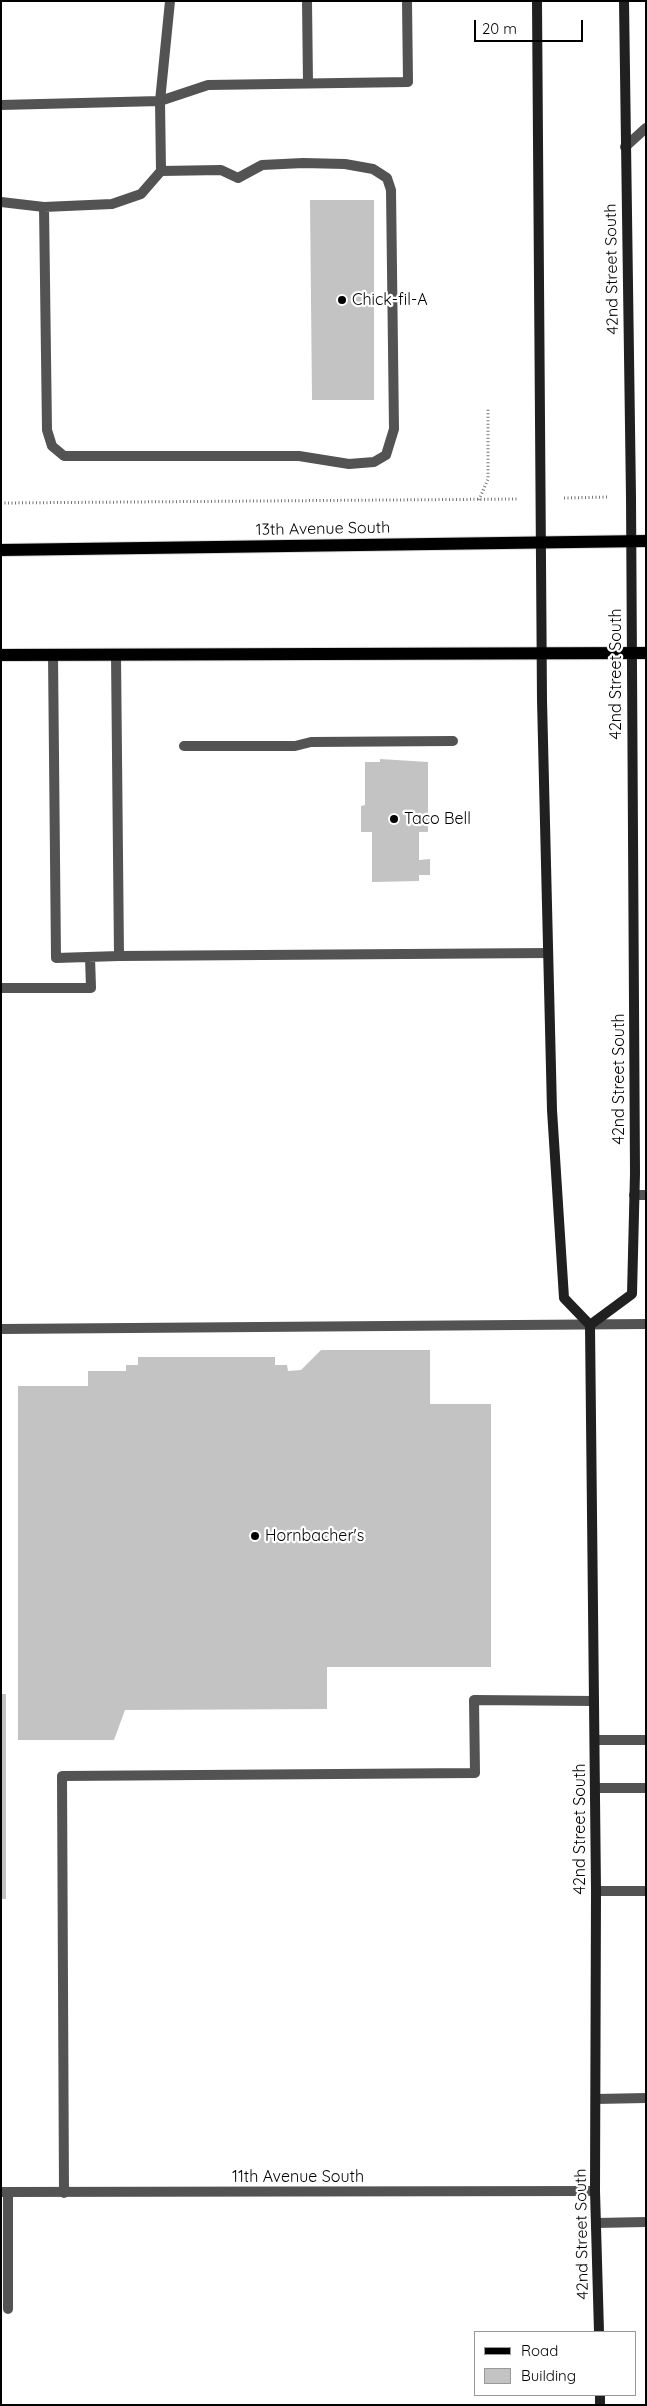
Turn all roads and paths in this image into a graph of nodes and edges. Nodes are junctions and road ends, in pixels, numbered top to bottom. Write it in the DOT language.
graph roads {
  1 [pos="170,1"];
  2 [pos="307,1"];
  3 [pos="407,1"];
  4 [pos="537,1"];
  5 [pos="624,1"];
  6 [pos="308,83"];
  7 [pos="160,101"];
  8 [pos="1,105"];
  9 [pos="646,128"];
  10 [pos="625,147"];
  11 [pos="161,171"];
  12 [pos="1,202"];
  13 [pos="44,207"];
  14 [pos="488,409"];
  15 [pos="631,496"];
  16 [pos="542,499"];
  17 [pos="479,500"];
  18 [pos="1,503"];
  19 [pos="631,541"];
  20 [pos="646,541"];
  21 [pos="542,542"];
  22 [pos="1,550"];
  23 [pos="631,653"];
  24 [pos="646,653"];
  25 [pos="54,654"];
  26 [pos="542,654"];
  27 [pos="1,655"];
  28 [pos="116,655"];
  29 [pos="453,742"];
  30 [pos="184,746"];
  31 [pos="548,953"];
  32 [pos="119,956"];
  33 [pos="90,957"];
  34 [pos="1,988"];
  35 [pos="646,1194"];
  36 [pos="634,1195"];
  37 [pos="646,1324"];
  38 [pos="590,1325"];
  39 [pos="1,1329"];
  40 [pos="594,1701"];
  41 [pos="595,1740"];
  42 [pos="646,1740"];
  43 [pos="595,1788"];
  44 [pos="646,1788"];
  45 [pos="596,1891"];
  46 [pos="646,1891"];
  47 [pos="646,2098"];
  48 [pos="596,2099"];
  49 [pos="595,2191"];
  50 [pos="5,2192"];
  51 [pos="64,2193"];
  52 [pos="646,2222"];
  53 [pos="596,2223"];
  54 [pos="8,2309"];
  55 [pos="599,2331"];
  1 -- 7 [label="street"];
  2 -- 6 [label="street"];
  3 -- 6 [label="street"];
  4 -- 16 [label="main road"];
  5 -- 10 [label="main road, 42nd Street South"];
  6 -- 7 [label="street"];
  7 -- 8 [label="street"];
  7 -- 11 [label="street"];
  9 -- 10 [label="street"];
  10 -- 15 [label="main road, 42nd Street South"];
  11 -- 13 [label="street"];
  11 -- 13 [label="street"];
  12 -- 13 [label="street"];
  14 -- 17 [label="path"];
  15 -- 16 [label="path"];
  15 -- 19 [label="main road, 42nd Street South"];
  16 -- 17 [label="path"];
  16 -- 21 [label="main road"];
  17 -- 18 [label="path"];
  19 -- 20 [label="main road, 13th Avenue South"];
  19 -- 21 [label="main road, 13th Avenue South"];
  19 -- 23 [label="main road, 42nd Street South"];
  21 -- 22 [label="main road, 13th Avenue South"];
  21 -- 26 [label="main road"];
  23 -- 24 [label="main road"];
  23 -- 26 [label="main road"];
  23 -- 36 [label="main road, 42nd Street South"];
  25 -- 27 [label="main road"];
  25 -- 28 [label="main road"];
  25 -- 33 [label="street"];
  26 -- 28 [label="main road"];
  26 -- 31 [label="main road"];
  28 -- 32 [label="street"];
  29 -- 30 [label="street"];
  31 -- 32 [label="street"];
  31 -- 38 [label="main road"];
  32 -- 33 [label="street"];
  33 -- 34 [label="street"];
  35 -- 36 [label="street"];
  36 -- 38 [label="main road, 42nd Street South"];
  37 -- 38 [label="street"];
  38 -- 39 [label="street"];
  38 -- 40 [label="main road, 42nd Street South"];
  40 -- 41 [label="main road, 42nd Street South"];
  40 -- 51 [label="street"];
  41 -- 42 [label="street"];
  41 -- 43 [label="main road, 42nd Street South"];
  43 -- 44 [label="street"];
  43 -- 45 [label="main road, 42nd Street South"];
  45 -- 46 [label="street"];
  45 -- 48 [label="main road, 42nd Street South"];
  47 -- 48 [label="street"];
  48 -- 49 [label="main road, 42nd Street South"];
  49 -- 51 [label="street, 11th Avenue South"];
  49 -- 53 [label="main road, 42nd Street South"];
  50 -- 51 [label="street, 11th Avenue South"];
  50 -- 54 [label="street"];
  52 -- 53 [label="street"];
  53 -- 55 [label="main road, 42nd Street South"];
}
